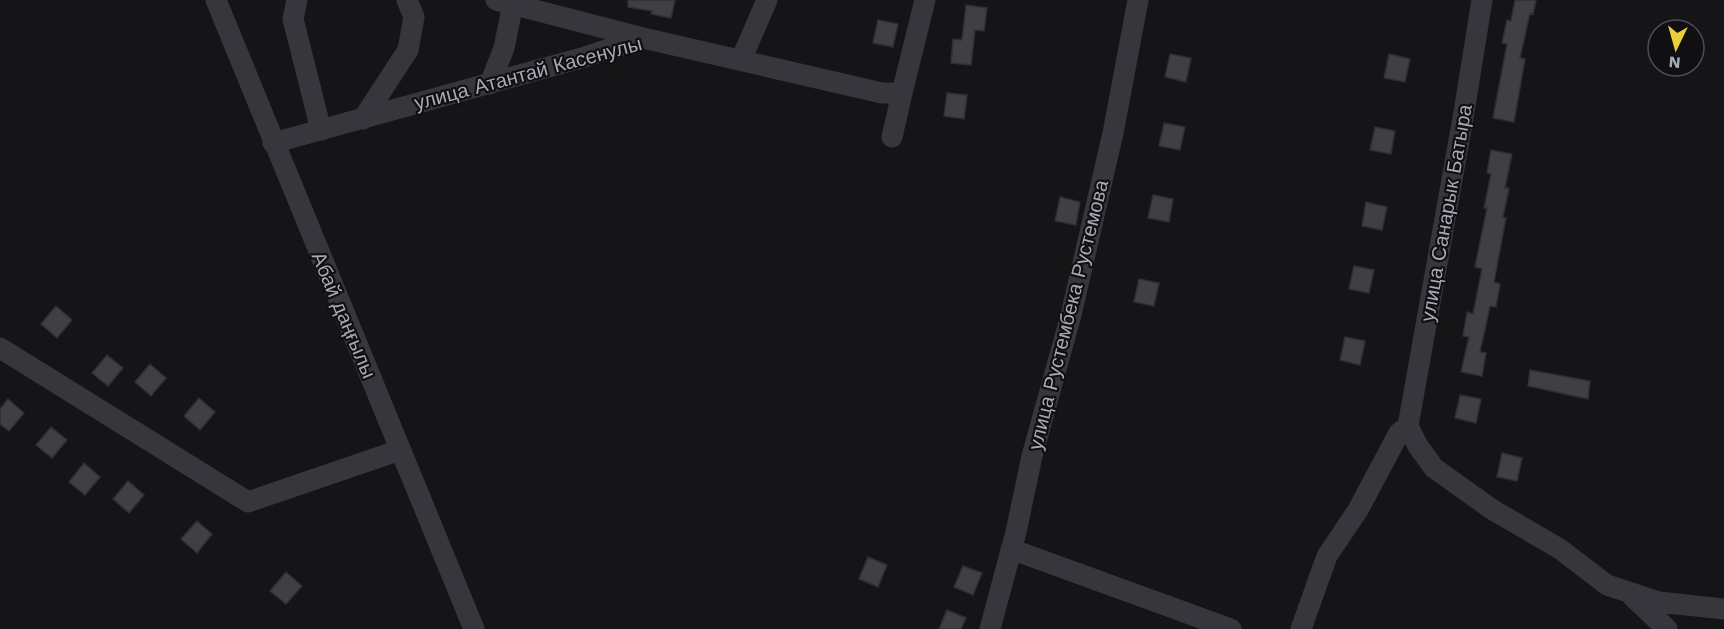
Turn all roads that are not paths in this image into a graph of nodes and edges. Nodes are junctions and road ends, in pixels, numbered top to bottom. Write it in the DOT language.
graph roads {
  1 [pos="216,0"];
  2 [pos="297,0"];
  3 [pos="407,0"];
  4 [pos="767,0"];
  5 [pos="925,0"];
  6 [pos="1138,0"];
  7 [pos="1482,0"];
  8 [pos="504,2"];
  9 [pos="585,23"];
  10 [pos="643,38"];
  11 [pos="585,57"];
  12 [pos="741,60"];
  13 [pos="490,84"];
  14 [pos="902,93"];
  15 [pos="363,119"];
  16 [pos="321,130"];
  17 [pos="892,137"];
  18 [pos="273,143"];
  19 [pos="0,348"];
  20 [pos="1408,426"];
  21 [pos="400,450"];
  22 [pos="1011,549"];
  23 [pos="1631,593"];
  24 [pos="1724,609"];
  25 [pos="474,629"];
  26 [pos="990,629"];
  27 [pos="1231,629"];
  28 [pos="1301,629"];
  29 [pos="1667,629"];
  1 -- 18 [label="street, Абай даңғылы"];
  2 -- 16 [label="street"];
  3 -- 15 [label="street"];
  4 -- 12 [label="street"];
  5 -- 14 [label="street"];
  6 -- 22 [label="street, улица Рустембека Рустемова"];
  7 -- 20 [label="street, улица Санарык Батыра"];
  8 -- 9 [label="street"];
  8 -- 13 [label="street"];
  9 -- 10 [label="street"];
  9 -- 11 [label="street"];
  10 -- 11 [label="street, улица Атантай Касенулы"];
  10 -- 12 [label="street, улица Атантай Касенулы"];
  11 -- 13 [label="street, улица Атантай Касенулы"];
  12 -- 14 [label="street, улица Атантай Касенулы"];
  13 -- 15 [label="street, улица Атантай Касенулы"];
  14 -- 17 [label="street"];
  15 -- 16 [label="street, улица Атантай Касенулы"];
  16 -- 18 [label="street, улица Атантай Касенулы"];
  18 -- 21 [label="street, Абай даңғылы"];
  19 -- 21 [label="street"];
  20 -- 23 [label="street"];
  20 -- 28 [label="street"];
  21 -- 25 [label="street, Абай даңғылы"];
  22 -- 26 [label="street, улица Рустембека Рустемова"];
  22 -- 27 [label="street"];
  23 -- 24 [label="street"];
  23 -- 29 [label="street"];
}
